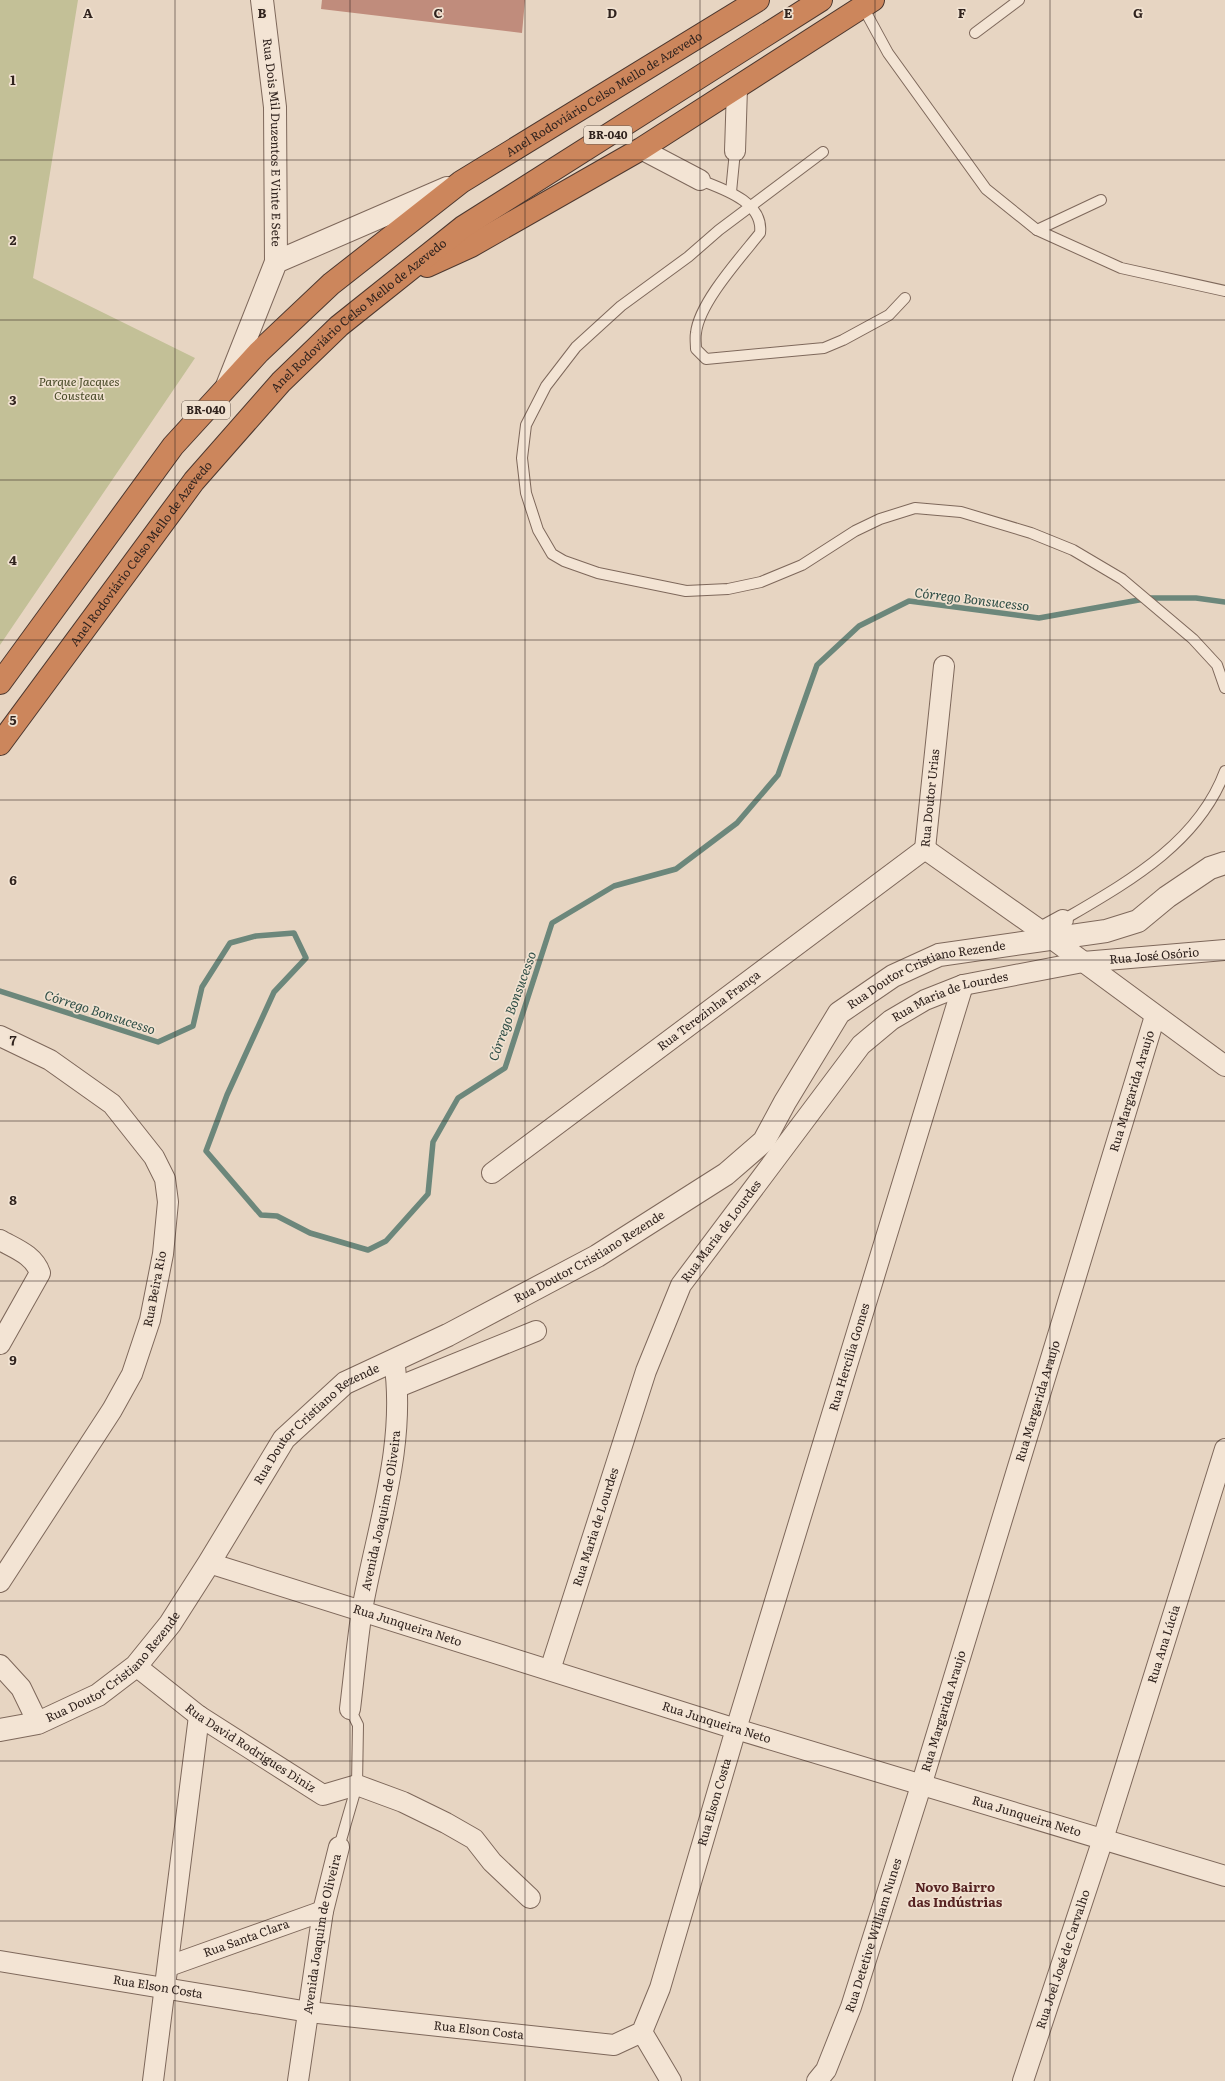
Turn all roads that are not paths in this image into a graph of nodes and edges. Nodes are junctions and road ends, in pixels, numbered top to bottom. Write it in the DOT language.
graph roads {
  1 [pos="262,0"];
  2 [pos="758,0"];
  3 [pos="821,0"];
  4 [pos="1019,0"];
  5 [pos="868,3"];
  6 [pos="975,33"];
  7 [pos="737,88"];
  8 [pos="641,149"];
  9 [pos="735,151"];
  10 [pos="823,152"];
  11 [pos="700,180"];
  12 [pos="461,182"];
  13 [pos="731,192"];
  14 [pos="1102,200"];
  15 [pos="750,208"];
  16 [pos="1037,230"];
  17 [pos="276,262"];
  18 [pos="401,278"];
  19 [pos="1225,291"];
  20 [pos="905,298"];
  21 [pos="227,386"];
  22 [pos="944,666"];
  23 [pos="0,683"];
  24 [pos="1225,688"];
  25 [pos="0,744"];
  26 [pos="1225,771"];
  27 [pos="925,849"];
  28 [pos="1225,863"];
  29 [pos="1064,920"];
  30 [pos="1046,935"];
  31 [pos="1225,950"];
  32 [pos="1083,962"];
  33 [pos="963,985"];
  34 [pos="1155,1016"];
  35 [pos="0,1036"];
  36 [pos="1225,1066"];
  37 [pos="492,1173"];
  38 [pos="0,1240"];
  39 [pos="536,1331"];
  40 [pos="0,1344"];
  41 [pos="394,1360"];
  42 [pos="398,1387"];
  43 [pos="1225,1449"];
  44 [pos="209,1563"];
  45 [pos="0,1582"];
  46 [pos="362,1611"];
  47 [pos="0,1665"];
  48 [pos="136,1666"];
  49 [pos="550,1670"];
  50 [pos="350,1709"];
  51 [pos="199,1716"];
  52 [pos="38,1723"];
  53 [pos="736,1729"];
  54 [pos="0,1730"];
  55 [pos="357,1785"];
  56 [pos="921,1786"];
  57 [pos="1103,1839"];
  58 [pos="339,1847"];
  59 [pos="1225,1876"];
  60 [pos="530,1898"];
  61 [pos="323,1911"];
  62 [pos="0,1960"];
  63 [pos="169,1966"];
  64 [pos="166,1988"];
  65 [pos="309,2012"];
  66 [pos="642,2032"];
  67 [pos="153,2081"];
  68 [pos="298,2081"];
  69 [pos="671,2081"];
  70 [pos="817,2081"];
  71 [pos="1023,2081"];
  1 -- 17 [label="street, Rua Dois Mil Duzentos E Vinte E Sete"];
  2 -- 12 [label="highway, Anel Rodoviário Celso Mello de Azevedo / BR-040"];
  3 -- 18 [label="highway, Anel Rodoviário Celso Mello de Azevedo / BR-040"];
  4 -- 6 [label="lane"];
  5 -- 7 [label="highway"];
  5 -- 16 [label="lane"];
  7 -- 8 [label="highway"];
  7 -- 9 [label="street"];
  8 -- 11 [label="street"];
  8 -- 18 [label="highway"];
  9 -- 13 [label="lane"];
  10 -- 15 [label="lane"];
  11 -- 13 [label="lane"];
  12 -- 17 [label="street, Rua Dois Mil Duzentos E Vinte E Sete"];
  12 -- 21 [label="highway, Anel Rodoviário Celso Mello de Azevedo / BR-040"];
  13 -- 15 [label="lane"];
  14 -- 16 [label="lane"];
  15 -- 20 [label="lane"];
  15 -- 24 [label="lane"];
  16 -- 19 [label="lane"];
  17 -- 21 [label="street, Rua Dois Mil Duzentos E Vinte E Sete"];
  18 -- 25 [label="highway, Anel Rodoviário Celso Mello de Azevedo / BR-040"];
  21 -- 23 [label="highway, Anel Rodoviário Celso Mello de Azevedo / BR-040"];
  22 -- 27 [label="street, Rua Doutor Urias"];
  26 -- 29 [label="lane"];
  27 -- 30 [label="street, Rua Doutor Urias"];
  27 -- 37 [label="street, Rua Terezinha França"];
  28 -- 30 [label="street, Rua Doutor Cristiano Rezende"];
  29 -- 30 [label="street"];
  30 -- 32 [label="street, Rua Doutor Urias"];
  30 -- 41 [label="street, Rua Doutor Cristiano Rezende"];
  31 -- 32 [label="street, Rua José Osório"];
  32 -- 33 [label="street, Rua Maria de Lourdes"];
  32 -- 34 [label="street, Rua Doutor Urias"];
  33 -- 49 [label="street, Rua Maria de Lourdes"];
  33 -- 53 [label="street, Rua Hercília Gomes"];
  34 -- 36 [label="street, Rua Doutor Urias"];
  34 -- 56 [label="street, Rua Margarida Araujo"];
  35 -- 45 [label="street, Rua Beira Rio"];
  38 -- 40 [label="street"];
  39 -- 42 [label="street"];
  41 -- 42 [label="street, Avenida Joaquim de Oliveira"];
  41 -- 44 [label="street, Rua Doutor Cristiano Rezende"];
  42 -- 46 [label="street, Avenida Joaquim de Oliveira"];
  43 -- 57 [label="street, Rua Ana Lúcia"];
  44 -- 46 [label="street, Rua Junqueira Neto"];
  44 -- 48 [label="street, Rua Doutor Cristiano Rezende"];
  46 -- 49 [label="street, Rua Junqueira Neto"];
  46 -- 50 [label="street, Avenida Joaquim de Oliveira"];
  47 -- 52 [label="street"];
  48 -- 51 [label="street, Rua David Rodrigues Diniz"];
  48 -- 52 [label="street, Rua Doutor Cristiano Rezende"];
  49 -- 53 [label="street, Rua Junqueira Neto"];
  50 -- 55 [label="lane, Avenida Joaquim de Oliveira"];
  51 -- 55 [label="street, Rua David Rodrigues Diniz"];
  51 -- 63 [label="street"];
  52 -- 54 [label="street, Rua Doutor Cristiano Rezende"];
  53 -- 56 [label="street, Rua Junqueira Neto"];
  53 -- 66 [label="street, Rua Elson Costa"];
  55 -- 58 [label="lane, Avenida Joaquim de Oliveira"];
  55 -- 60 [label="street"];
  56 -- 57 [label="street, Rua Junqueira Neto"];
  56 -- 70 [label="street, Rua Detetive William Nunes"];
  57 -- 59 [label="street, Rua Junqueira Neto"];
  57 -- 71 [label="street, Rua Joel José de Carvalho"];
  58 -- 61 [label="street, Avenida Joaquim de Oliveira"];
  61 -- 63 [label="street, Rua Santa Clara"];
  61 -- 65 [label="street, Avenida Joaquim de Oliveira"];
  62 -- 64 [label="street, Rua Elson Costa"];
  63 -- 64 [label="street"];
  64 -- 65 [label="street, Rua Elson Costa"];
  64 -- 67 [label="street"];
  65 -- 66 [label="street, Rua Elson Costa"];
  65 -- 68 [label="street, Avenida Joaquim de Oliveira"];
  66 -- 69 [label="street"];
}
